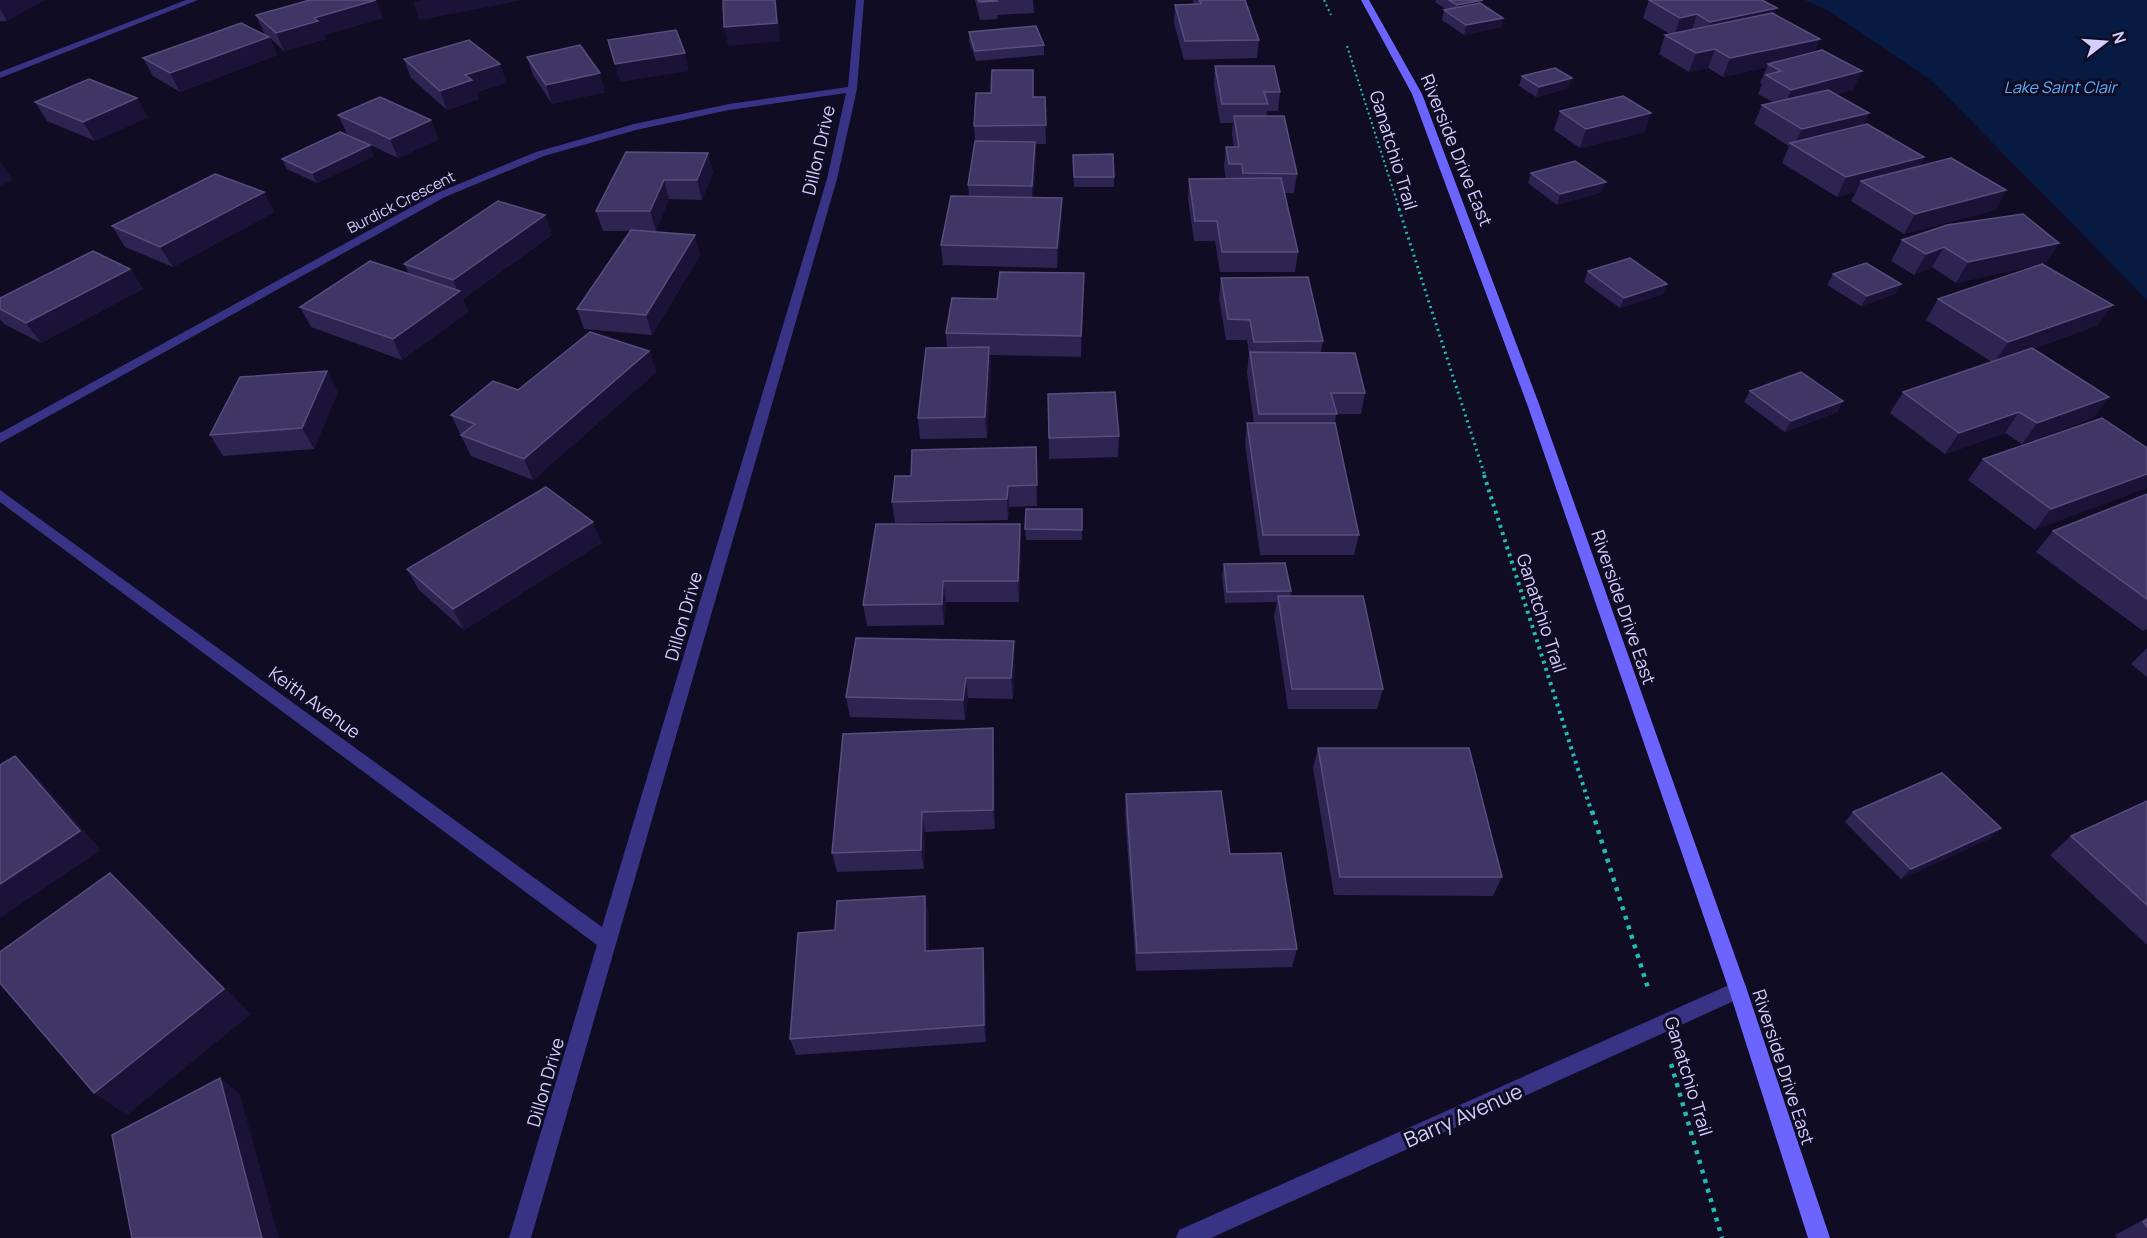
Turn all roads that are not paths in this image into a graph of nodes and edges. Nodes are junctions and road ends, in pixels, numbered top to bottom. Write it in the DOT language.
graph roads {
  1 [pos="194,0"];
  2 [pos="860,0"];
  3 [pos="1365,0"];
  4 [pos="0,75"];
  5 [pos="852,88"];
  6 [pos="0,439"];
  7 [pos="0,495"];
  8 [pos="607,941"];
  9 [pos="1738,990"];
  10 [pos="520,1238"];
  11 [pos="1187,1238"];
  12 [pos="1819,1238"];
  1 -- 4 [label="street"];
  2 -- 5 [label="street, Dillon Drive"];
  3 -- 9 [label="main road, Riverside Drive East"];
  5 -- 6 [label="street, Burdick Crescent"];
  5 -- 8 [label="street, Dillon Drive"];
  7 -- 8 [label="street, Keith Avenue"];
  8 -- 10 [label="street, Dillon Drive"];
  9 -- 11 [label="street, Barry Avenue"];
  9 -- 12 [label="main road, Riverside Drive East"];
}
